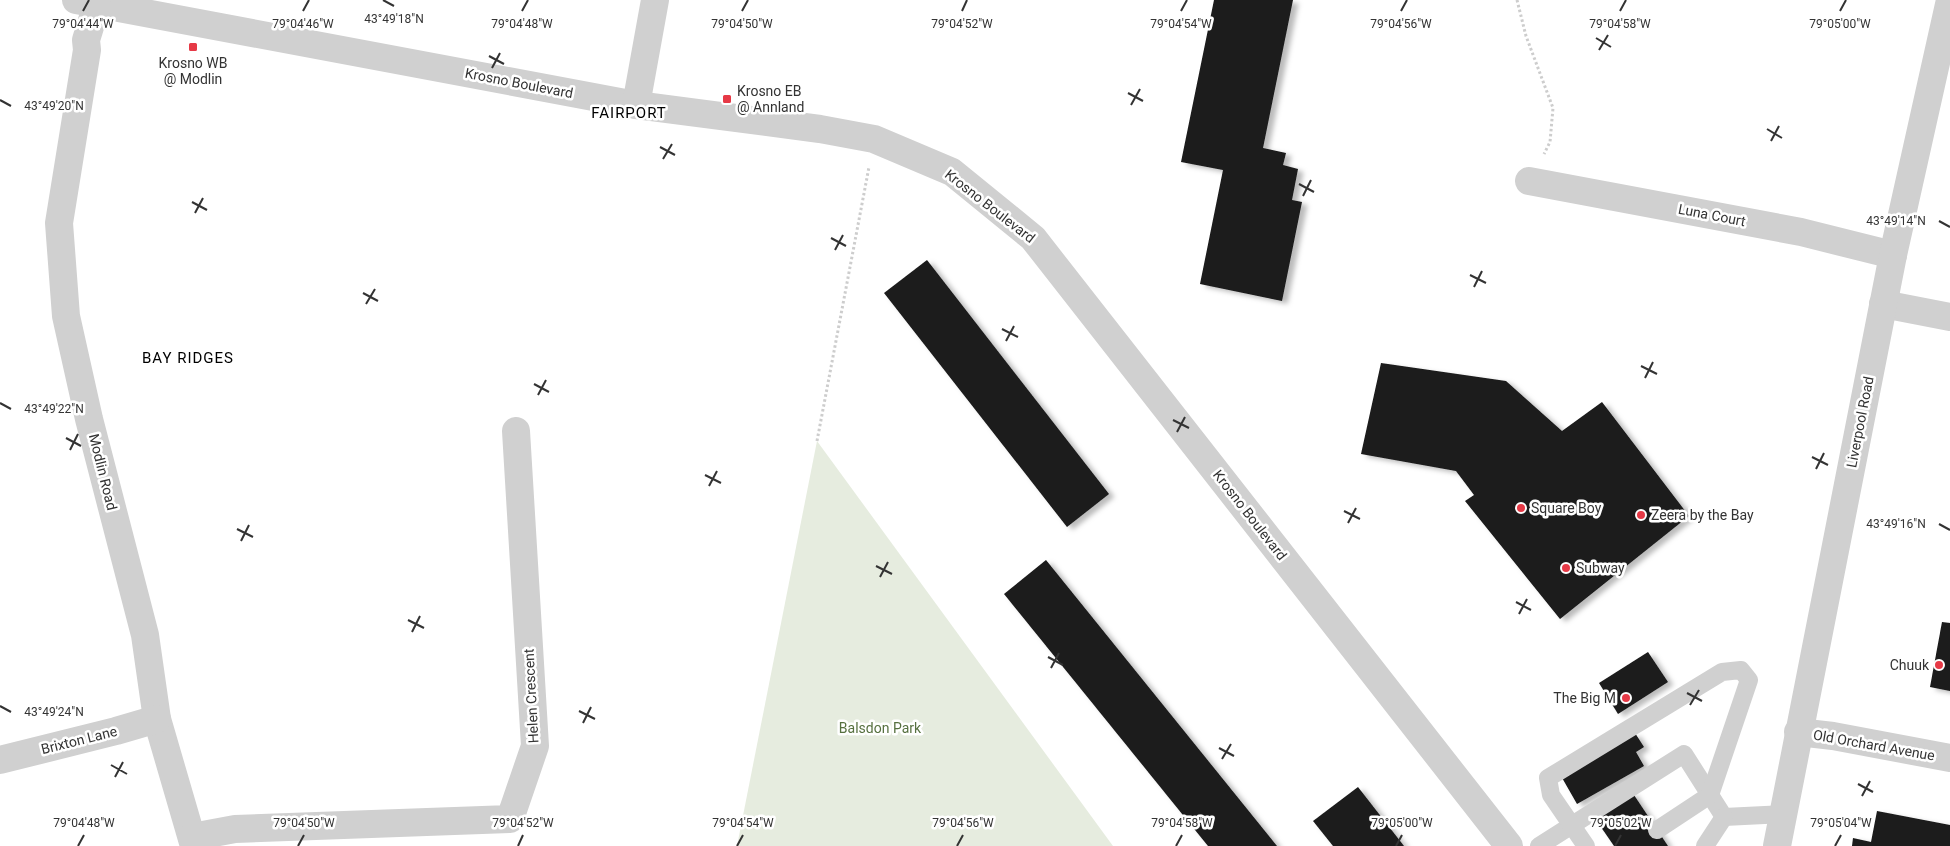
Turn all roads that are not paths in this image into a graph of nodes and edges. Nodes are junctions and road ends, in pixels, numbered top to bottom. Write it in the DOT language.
graph roads {
  1 [pos="655,0"];
  2 [pos="1950,0"];
  3 [pos="87,2"];
  4 [pos="636,105"];
  5 [pos="1529,181"];
  6 [pos="1893,255"];
  7 [pos="1883,304"];
  8 [pos="1950,317"];
  9 [pos="516,431"];
  10 [pos="157,719"];
  11 [pos="1798,732"];
  12 [pos="1950,758"];
  13 [pos="0,760"];
  14 [pos="1710,795"];
  15 [pos="1783,814"];
  16 [pos="1724,818"];
  17 [pos="1571,825"];
  18 [pos="1657,830"];
  19 [pos="193,841"];
  20 [pos="1509,846"];
  21 [pos="1539,846"];
  22 [pos="1586,846"];
  23 [pos="1705,846"];
  24 [pos="1777,846"];
  1 -- 4 [label="street"];
  2 -- 6 [label="street, Liverpool Road"];
  3 -- 4 [label="street, Krosno Boulevard"];
  3 -- 10 [label="street, Modlin Road"];
  4 -- 20 [label="street, Krosno Boulevard"];
  5 -- 6 [label="street, Luna Court"];
  6 -- 7 [label="street, Liverpool Road"];
  7 -- 8 [label="street"];
  7 -- 11 [label="street, Liverpool Road"];
  9 -- 19 [label="street, Helen Crescent"];
  10 -- 13 [label="street, Brixton Lane"];
  10 -- 19 [label="street, Modlin Road"];
  11 -- 12 [label="street, Old Orchard Avenue"];
  11 -- 15 [label="street, Liverpool Road"];
  14 -- 16 [label="lane"];
  14 -- 17 [label="lane"];
  14 -- 17 [label="lane"];
  14 -- 18 [label="lane"];
  15 -- 16 [label="lane"];
  15 -- 24 [label="street, Liverpool Road"];
  16 -- 23 [label="lane"];
  17 -- 21 [label="lane"];
  17 -- 22 [label="lane"];
}
